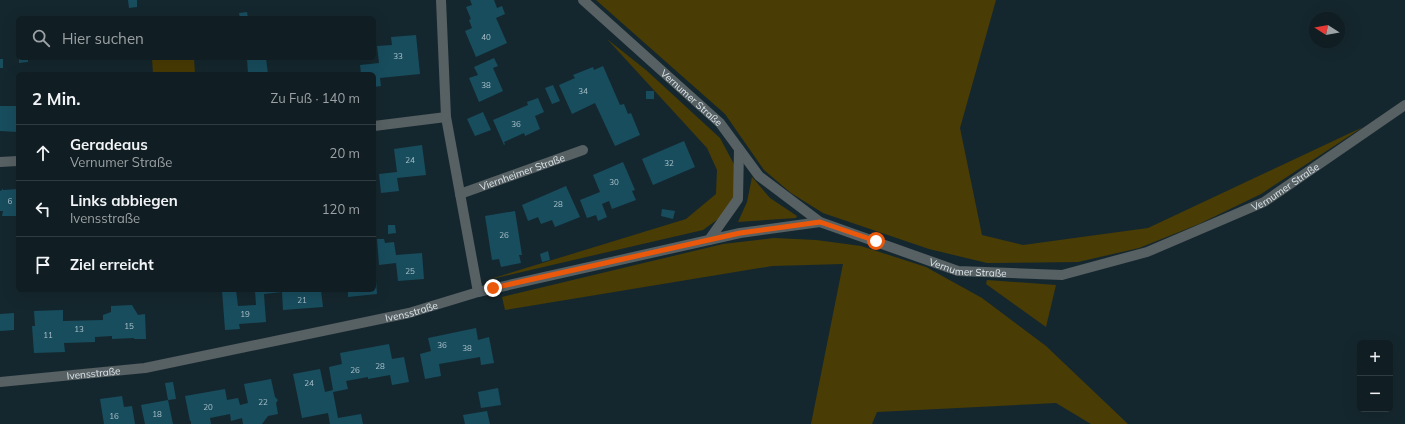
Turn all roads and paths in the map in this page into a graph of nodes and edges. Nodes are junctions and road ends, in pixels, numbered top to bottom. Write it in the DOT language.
graph roads {
  1 [pos="441,0"];
  2 [pos="583,0"];
  3 [pos="1405,105"];
  4 [pos="446,117"];
  5 [pos="376,126"];
  6 [pos="739,149"];
  7 [pos="583,150"];
  8 [pos="16,161"];
  9 [pos="0,162"];
  10 [pos="460,194"];
  11 [pos="820,222"];
  12 [pos="709,240"];
  13 [pos="478,292"];
  14 [pos="0,382"];
  1 -- 4 [label="street"];
  2 -- 6 [label="street, Vernumer Straße"];
  3 -- 11 [label="street, Vernumer Straße"];
  4 -- 5 [label="street"];
  4 -- 10 [label="street"];
  6 -- 11 [label="street, Vernumer Straße"];
  6 -- 12 [label="street"];
  7 -- 10 [label="street, Viernheimer Straße"];
  8 -- 9 [label="street"];
  10 -- 13 [label="street"];
  11 -- 12 [label="street, Ivensstraße"];
  12 -- 13 [label="street, Ivensstraße"];
  13 -- 14 [label="street, Ivensstraße"];
}
